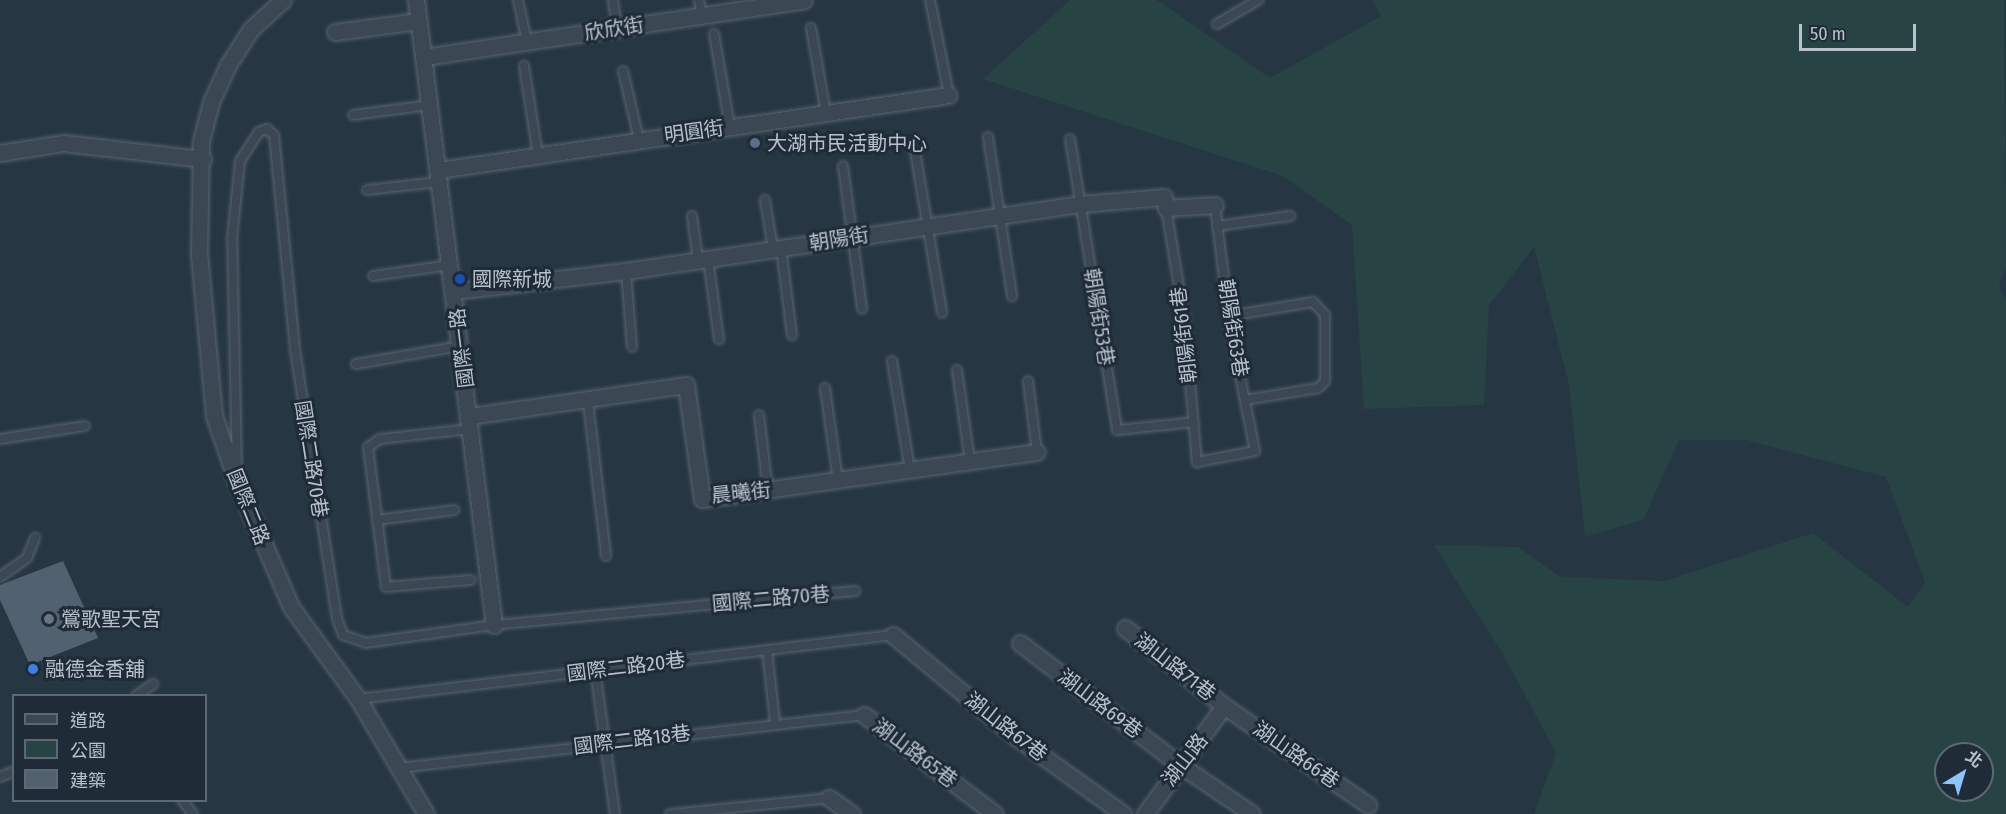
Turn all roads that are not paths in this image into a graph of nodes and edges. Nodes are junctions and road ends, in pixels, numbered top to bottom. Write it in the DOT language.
graph roads {
  1 [pos="282,0"];
  2 [pos="416,0"];
  3 [pos="518,0"];
  4 [pos="613,0"];
  5 [pos="804,0"];
  6 [pos="930,0"];
  7 [pos="1258,0"];
  8 [pos="786,1"];
  9 [pos="700,8"];
  10 [pos="418,21"];
  11 [pos="1217,24"];
  12 [pos="617,28"];
  13 [pos="811,28"];
  14 [pos="335,32"];
  15 [pos="714,34"];
  16 [pos="527,42"];
  17 [pos="424,57"];
  18 [pos="524,66"];
  19 [pos="623,71"];
  20 [pos="949,95"];
  21 [pos="430,105"];
  22 [pos="826,113"];
  23 [pos="353,115"];
  24 [pos="730,127"];
  25 [pos="988,137"];
  26 [pos="1070,139"];
  27 [pos="639,140"];
  28 [pos="915,151"];
  29 [pos="0,153"];
  30 [pos="538,155"];
  31 [pos="203,159"];
  32 [pos="843,166"];
  33 [pos="439,176"];
  34 [pos="367,190"];
  35 [pos="765,200"];
  36 [pos="1081,204"];
  37 [pos="1215,205"];
  38 [pos="1166,208"];
  39 [pos="1000,215"];
  40 [pos="692,216"];
  41 [pos="1290,216"];
  42 [pos="928,225"];
  43 [pos="1218,226"];
  44 [pos="852,237"];
  45 [pos="777,248"];
  46 [pos="703,259"];
  47 [pos="451,265"];
  48 [pos="626,271"];
  49 [pos="373,276"];
  50 [pos="455,291"];
  51 [pos="1012,296"];
  52 [pos="862,309"];
  53 [pos="942,313"];
  54 [pos="1229,316"];
  55 [pos="792,335"];
  56 [pos="719,339"];
  57 [pos="461,346"];
  58 [pos="632,347"];
  59 [pos="892,361"];
  60 [pos="356,364"];
  61 [pos="957,370"];
  62 [pos="1028,381"];
  63 [pos="825,388"];
  64 [pos="1245,400"];
  65 [pos="588,402"];
  66 [pos="759,415"];
  67 [pos="1194,422"];
  68 [pos="470,423"];
  69 [pos="86,426"];
  70 [pos="0,439"];
  71 [pos="1037,452"];
  72 [pos="970,461"];
  73 [pos="1197,462"];
  74 [pos="910,470"];
  75 [pos="236,479"];
  76 [pos="838,480"];
  77 [pos="768,490"];
  78 [pos="454,510"];
  79 [pos="377,520"];
  80 [pos="35,538"];
  81 [pos="606,556"];
  82 [pos="0,577"];
  83 [pos="471,580"];
  84 [pos="855,591"];
  85 [pos="494,626"];
  86 [pos="1125,628"];
  87 [pos="893,635"];
  88 [pos="1020,643"];
  89 [pos="767,650"];
  90 [pos="595,670"];
  91 [pos="153,684"];
  92 [pos="139,694"];
  93 [pos="358,699"];
  94 [pos="1224,706"];
  95 [pos="864,715"];
  96 [pos="775,722"];
  97 [pos="606,743"];
  98 [pos="1180,765"];
  99 [pos="399,768"];
  100 [pos="829,798"];
  101 [pos="183,802"];
  102 [pos="1368,805"];
  103 [pos="193,814"];
  104 [pos="426,814"];
  105 [pos="615,814"];
  106 [pos="670,814"];
  107 [pos="852,814"];
  108 [pos="995,814"];
  109 [pos="1123,814"];
  110 [pos="1145,814"];
  111 [pos="1252,814"];
  1 -- 31 [label="street"];
  2 -- 10 [label="street, 國際一路"];
  3 -- 16 [label="lane"];
  4 -- 12 [label="lane"];
  5 -- 8 [label="street, 欣欣街"];
  6 -- 20 [label="lane"];
  7 -- 11 [label="lane"];
  8 -- 9 [label="street, 欣欣街"];
  9 -- 12 [label="street, 欣欣街"];
  10 -- 14 [label="street"];
  10 -- 17 [label="street, 國際一路"];
  12 -- 16 [label="street, 欣欣街"];
  13 -- 22 [label="lane"];
  15 -- 24 [label="lane"];
  16 -- 17 [label="street, 欣欣街"];
  17 -- 21 [label="street, 國際一路"];
  18 -- 30 [label="lane"];
  19 -- 27 [label="lane"];
  20 -- 22 [label="street, 明圓街"];
  21 -- 23 [label="lane"];
  21 -- 33 [label="street, 國際一路"];
  22 -- 24 [label="street, 明圓街"];
  24 -- 27 [label="street, 明圓街"];
  25 -- 39 [label="lane"];
  26 -- 36 [label="lane, 朝陽街53巷"];
  27 -- 30 [label="street, 明圓街"];
  28 -- 42 [label="lane"];
  29 -- 31 [label="street"];
  30 -- 33 [label="street, 明圓街"];
  31 -- 75 [label="street, 國際二路"];
  32 -- 44 [label="lane"];
  33 -- 34 [label="lane"];
  33 -- 47 [label="street, 國際一路"];
  35 -- 45 [label="lane"];
  36 -- 38 [label="street, 朝陽街"];
  36 -- 39 [label="street, 朝陽街"];
  36 -- 67 [label="lane, 朝陽街53巷"];
  37 -- 38 [label="street, 朝陽街"];
  37 -- 43 [label="lane, 朝陽街63巷"];
  38 -- 67 [label="lane, 朝陽街61巷"];
  39 -- 42 [label="street, 朝陽街"];
  39 -- 51 [label="lane"];
  40 -- 46 [label="lane"];
  41 -- 43 [label="lane"];
  42 -- 44 [label="street, 朝陽街"];
  42 -- 53 [label="lane"];
  43 -- 54 [label="lane, 朝陽街63巷"];
  44 -- 45 [label="street, 朝陽街"];
  44 -- 52 [label="lane"];
  45 -- 46 [label="street, 朝陽街"];
  45 -- 55 [label="lane"];
  46 -- 48 [label="street, 朝陽街"];
  46 -- 56 [label="lane"];
  47 -- 49 [label="lane"];
  47 -- 50 [label="street, 國際一路"];
  48 -- 50 [label="street, 朝陽街"];
  48 -- 58 [label="lane"];
  50 -- 57 [label="street, 國際一路"];
  54 -- 64 [label="lane, 朝陽街63巷"];
  54 -- 64 [label="lane"];
  57 -- 60 [label="lane"];
  57 -- 68 [label="street, 國際一路"];
  59 -- 74 [label="lane"];
  61 -- 72 [label="lane"];
  62 -- 71 [label="lane"];
  63 -- 76 [label="lane"];
  64 -- 73 [label="lane, 朝陽街63巷"];
  65 -- 68 [label="street, 晨曦街"];
  65 -- 77 [label="street, 晨曦街"];
  65 -- 81 [label="lane"];
  66 -- 77 [label="lane"];
  67 -- 73 [label="lane, 朝陽街61巷"];
  68 -- 79 [label="lane"];
  68 -- 85 [label="street, 國際一路"];
  69 -- 70 [label="lane"];
  71 -- 72 [label="street, 晨曦街"];
  72 -- 74 [label="street, 晨曦街"];
  74 -- 76 [label="street, 晨曦街"];
  75 -- 85 [label="lane, 國際二路70巷"];
  75 -- 93 [label="street, 國際二路"];
  76 -- 77 [label="street, 晨曦街"];
  78 -- 79 [label="lane"];
  79 -- 83 [label="lane"];
  80 -- 82 [label="lane"];
  84 -- 85 [label="lane, 國際二路70巷"];
  86 -- 94 [label="street, 湖山路71巷"];
  87 -- 89 [label="lane, 國際二路20巷"];
  87 -- 109 [label="street, 湖山路67巷"];
  88 -- 98 [label="street, 湖山路69巷"];
  89 -- 90 [label="lane, 國際二路20巷"];
  89 -- 96 [label="lane"];
  90 -- 93 [label="lane, 國際二路20巷"];
  90 -- 97 [label="lane"];
  91 -- 92 [label="lane"];
  93 -- 99 [label="street, 國際二路"];
  94 -- 98 [label="street, 湖山路"];
  94 -- 102 [label="street, 湖山路66巷"];
  95 -- 96 [label="lane, 國際二路18巷"];
  95 -- 108 [label="street, 湖山路65巷"];
  96 -- 97 [label="lane, 國際二路18巷"];
  97 -- 99 [label="lane, 國際二路18巷"];
  97 -- 105 [label="lane"];
  98 -- 110 [label="street, 湖山路"];
  98 -- 111 [label="street, 湖山路69巷"];
  99 -- 104 [label="street, 國際二路"];
  100 -- 106 [label="lane"];
  100 -- 107 [label="street"];
  101 -- 103 [label="lane"];
}
